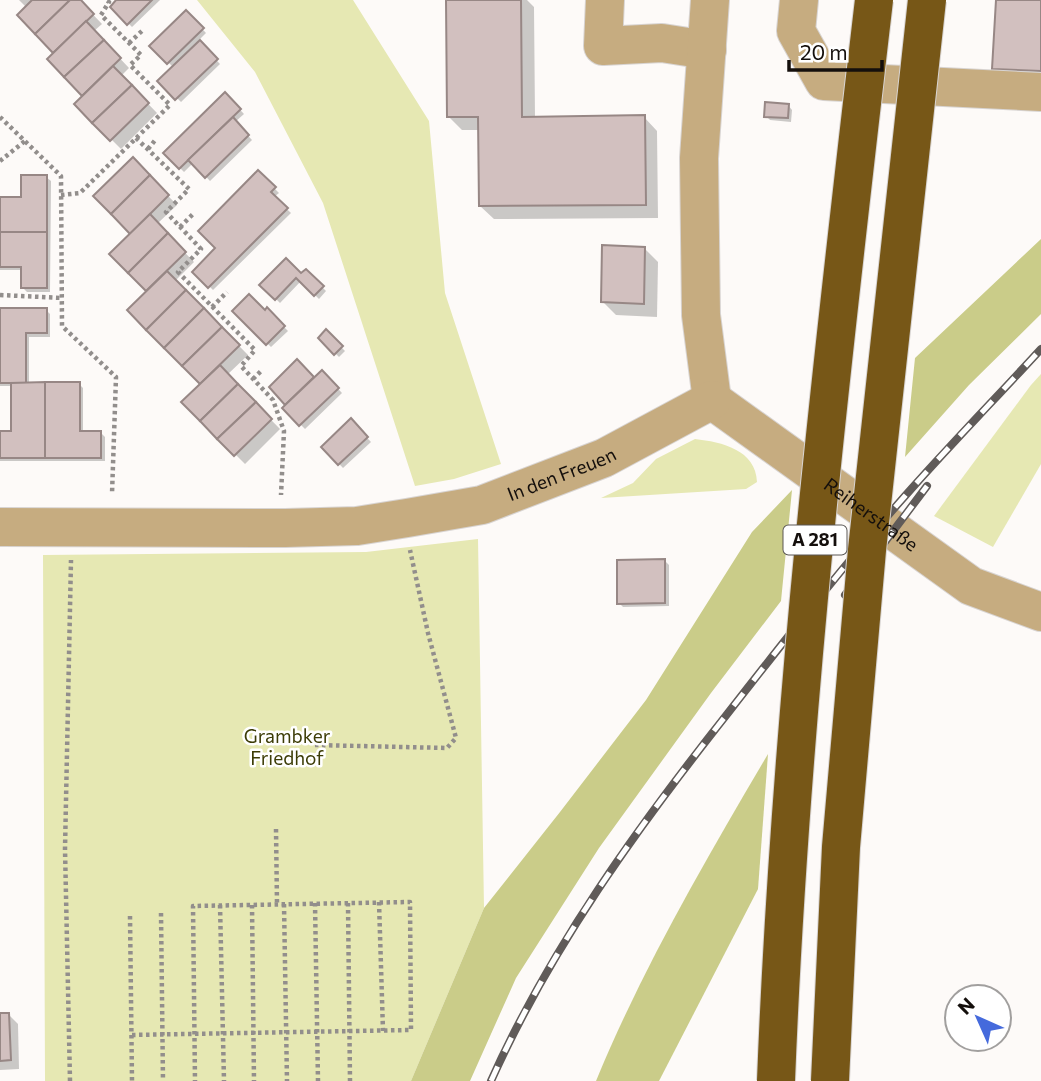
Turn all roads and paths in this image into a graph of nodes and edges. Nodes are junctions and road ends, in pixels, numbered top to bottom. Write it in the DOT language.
graph roads {
  1 [pos="106,0"];
  2 [pos="605,0"];
  3 [pos="710,0"];
  4 [pos="799,0"];
  5 [pos="874,0"];
  6 [pos="927,0"];
  7 [pos="143,30"];
  8 [pos="129,43"];
  9 [pos="706,51"];
  10 [pos="1041,92"];
  11 [pos="0,117"];
  12 [pos="136,138"];
  13 [pos="156,139"];
  14 [pos="25,141"];
  15 [pos="148,149"];
  16 [pos="0,161"];
  17 [pos="61,195"];
  18 [pos="194,213"];
  19 [pos="180,227"];
  20 [pos="227,292"];
  21 [pos="0,295"];
  22 [pos="62,298"];
  23 [pos="212,307"];
  24 [pos="262,370"];
  25 [pos="253,379"];
  26 [pos="712,400"];
  27 [pos="407,518"];
  28 [pos="111,526"];
  29 [pos="0,527"];
  30 [pos="72,527"];
  31 [pos="285,528"];
  32 [pos="1041,612"];
  33 [pos="315,745"];
  34 [pos="276,828"];
  35 [pos="379,902"];
  36 [pos="316,903"];
  37 [pos="348,903"];
  38 [pos="277,904"];
  39 [pos="284,904"];
  40 [pos="220,905"];
  41 [pos="252,905"];
  42 [pos="160,913"];
  43 [pos="130,916"];
  44 [pos="383,1031"];
  45 [pos="286,1032"];
  46 [pos="317,1032"];
  47 [pos="349,1032"];
  48 [pos="222,1033"];
  49 [pos="253,1033"];
  50 [pos="162,1034"];
  51 [pos="195,1034"];
  52 [pos="132,1035"];
  53 [pos="71,1081"];
  54 [pos="132,1081"];
  55 [pos="163,1081"];
  56 [pos="195,1081"];
  57 [pos="223,1081"];
  58 [pos="254,1081"];
  59 [pos="287,1081"];
  60 [pos="318,1081"];
  61 [pos="350,1081"];
  62 [pos="776,1081"];
  63 [pos="830,1081"];
  1 -- 8 [label="path"];
  2 -- 9 [label="street"];
  3 -- 9 [label="street"];
  4 -- 10 [label="street"];
  5 -- 62 [label="highway, A 281, bridge"];
  6 -- 63 [label="highway, A 281, bridge"];
  7 -- 8 [label="path"];
  8 -- 12 [label="path"];
  9 -- 26 [label="street"];
  11 -- 14 [label="path"];
  12 -- 15 [label="path"];
  12 -- 17 [label="path"];
  13 -- 15 [label="path"];
  14 -- 16 [label="path"];
  14 -- 17 [label="path"];
  15 -- 19 [label="path"];
  17 -- 22 [label="path"];
  18 -- 19 [label="path"];
  19 -- 23 [label="path"];
  20 -- 23 [label="path"];
  21 -- 22 [label="path"];
  22 -- 28 [label="path"];
  23 -- 25 [label="path"];
  24 -- 25 [label="path"];
  25 -- 31 [label="path"];
  26 -- 27 [label="street, In den Freuen"];
  26 -- 32 [label="street, Reiherstraße"];
  27 -- 31 [label="street, In den Freuen"];
  27 -- 33 [label="path"];
  28 -- 30 [label="street, In den Freuen"];
  28 -- 31 [label="street, In den Freuen"];
  29 -- 30 [label="street, In den Freuen"];
  30 -- 53 [label="path"];
  34 -- 38 [label="path"];
  35 -- 37 [label="path"];
  35 -- 44 [label="path"];
  35 -- 44 [label="path"];
  36 -- 37 [label="path"];
  36 -- 39 [label="path"];
  36 -- 46 [label="path"];
  37 -- 47 [label="path"];
  38 -- 39 [label="path"];
  38 -- 41 [label="path"];
  39 -- 45 [label="path"];
  40 -- 41 [label="path"];
  40 -- 48 [label="path"];
  40 -- 51 [label="path"];
  41 -- 49 [label="path"];
  42 -- 50 [label="path"];
  43 -- 52 [label="path"];
  44 -- 47 [label="path"];
  45 -- 46 [label="path"];
  45 -- 49 [label="path"];
  45 -- 59 [label="path"];
  46 -- 47 [label="path"];
  46 -- 60 [label="path"];
  47 -- 61 [label="path"];
  48 -- 49 [label="path"];
  48 -- 51 [label="path"];
  48 -- 57 [label="path"];
  49 -- 58 [label="path"];
  50 -- 51 [label="path"];
  50 -- 52 [label="path"];
  50 -- 55 [label="path"];
  51 -- 56 [label="path"];
  52 -- 54 [label="path"];
}
